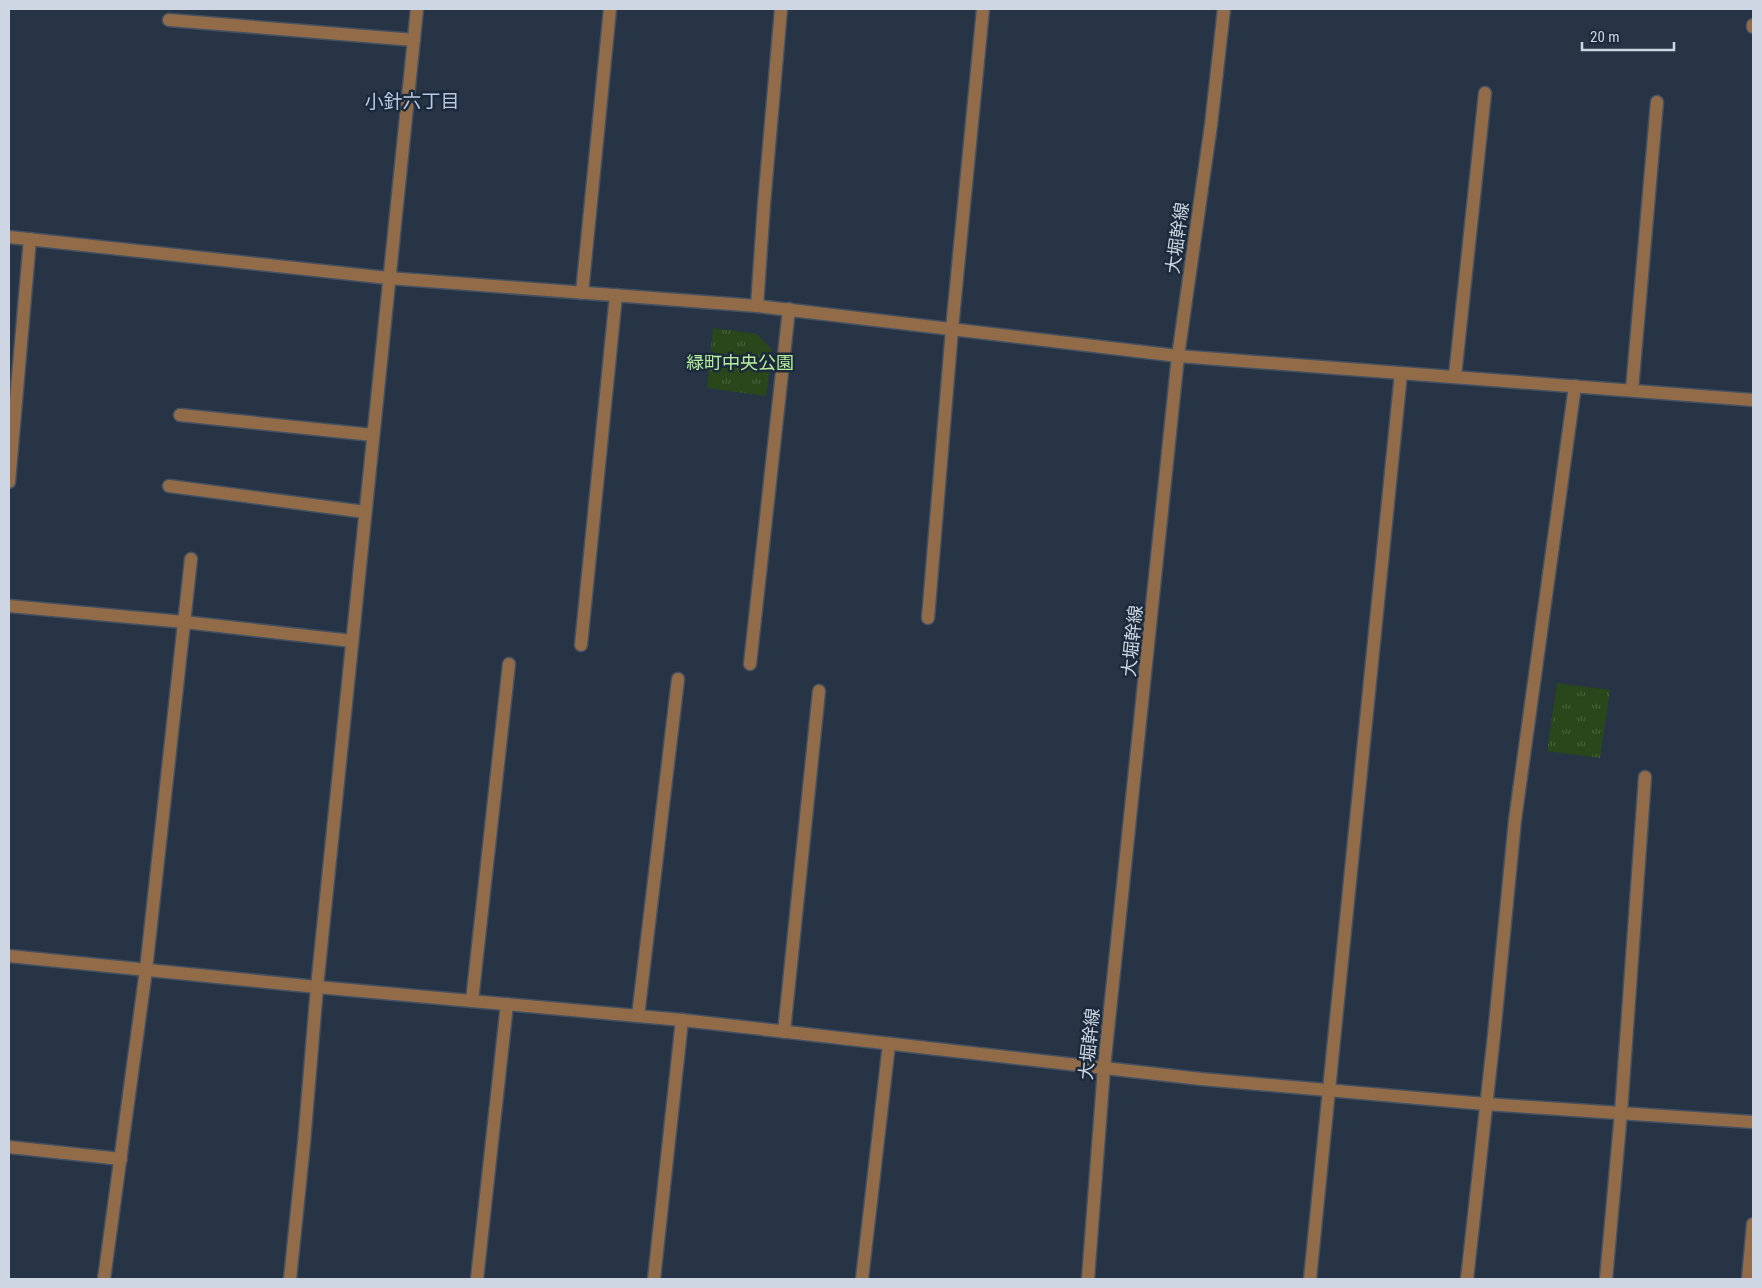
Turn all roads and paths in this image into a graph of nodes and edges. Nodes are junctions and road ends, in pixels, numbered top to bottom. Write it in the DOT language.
graph roads {
  1 [pos="417,9"];
  2 [pos="610,9"];
  3 [pos="781,9"];
  4 [pos="983,9"];
  5 [pos="1224,9"];
  6 [pos="169,20"];
  7 [pos="414,40"];
  8 [pos="1485,93"];
  9 [pos="1657,102"];
  10 [pos="9,237"];
  11 [pos="30,239"];
  12 [pos="388,278"];
  13 [pos="582,293"];
  14 [pos="616,295"];
  15 [pos="757,306"];
  16 [pos="789,309"];
  17 [pos="952,329"];
  18 [pos="1178,356"];
  19 [pos="1401,373"];
  20 [pos="1455,376"];
  21 [pos="1575,386"];
  22 [pos="1632,390"];
  23 [pos="1753,400"];
  24 [pos="180,415"];
  25 [pos="373,435"];
  26 [pos="9,482"];
  27 [pos="169,486"];
  28 [pos="365,512"];
  29 [pos="191,559"];
  30 [pos="9,606"];
  31 [pos="928,618"];
  32 [pos="184,622"];
  33 [pos="352,641"];
  34 [pos="581,645"];
  35 [pos="509,664"];
  36 [pos="750,664"];
  37 [pos="678,679"];
  38 [pos="819,690"];
  39 [pos="1645,777"];
  40 [pos="9,956"];
  41 [pos="146,970"];
  42 [pos="316,987"];
  43 [pos="472,1001"];
  44 [pos="507,1004"];
  45 [pos="638,1016"];
  46 [pos="682,1020"];
  47 [pos="784,1032"];
  48 [pos="888,1044"];
  49 [pos="1104,1068"];
  50 [pos="1328,1090"];
  51 [pos="1485,1104"];
  52 [pos="1621,1112"];
  53 [pos="1753,1122"];
  54 [pos="9,1147"];
  55 [pos="121,1159"];
  56 [pos="1753,1224"];
  57 [pos="104,1279"];
  58 [pos="290,1279"];
  59 [pos="477,1279"];
  60 [pos="654,1279"];
  61 [pos="862,1279"];
  62 [pos="1088,1279"];
  63 [pos="1310,1279"];
  64 [pos="1467,1279"];
  65 [pos="1606,1279"];
  66 [pos="1748,1279"];
  1 -- 7 [label="street"];
  2 -- 13 [label="street"];
  3 -- 15 [label="street"];
  4 -- 17 [label="street"];
  5 -- 18 [label="street, 大堀幹線"];
  6 -- 7 [label="street"];
  7 -- 12 [label="street"];
  8 -- 20 [label="street"];
  9 -- 22 [label="street"];
  10 -- 11 [label="street"];
  11 -- 12 [label="street"];
  11 -- 26 [label="street"];
  12 -- 13 [label="street"];
  12 -- 25 [label="street"];
  13 -- 14 [label="street"];
  14 -- 15 [label="street"];
  14 -- 34 [label="street"];
  15 -- 16 [label="street"];
  16 -- 17 [label="street"];
  16 -- 36 [label="street"];
  17 -- 18 [label="street"];
  17 -- 31 [label="street"];
  18 -- 19 [label="street"];
  18 -- 49 [label="street, 大堀幹線"];
  19 -- 20 [label="street"];
  19 -- 50 [label="street"];
  20 -- 21 [label="street"];
  21 -- 22 [label="street"];
  21 -- 51 [label="street"];
  22 -- 23 [label="street"];
  24 -- 25 [label="street"];
  25 -- 28 [label="street"];
  27 -- 28 [label="street"];
  28 -- 33 [label="street"];
  29 -- 32 [label="street"];
  30 -- 32 [label="street"];
  32 -- 33 [label="street"];
  32 -- 41 [label="street"];
  33 -- 42 [label="street"];
  35 -- 43 [label="street"];
  37 -- 45 [label="street"];
  38 -- 47 [label="street"];
  39 -- 52 [label="street"];
  40 -- 41 [label="street"];
  41 -- 42 [label="street"];
  41 -- 55 [label="street"];
  42 -- 43 [label="street"];
  42 -- 58 [label="street"];
  43 -- 44 [label="street"];
  44 -- 45 [label="street"];
  44 -- 59 [label="street"];
  45 -- 46 [label="street"];
  46 -- 47 [label="street"];
  46 -- 60 [label="street"];
  47 -- 48 [label="street"];
  48 -- 49 [label="street"];
  48 -- 61 [label="street"];
  49 -- 50 [label="street"];
  49 -- 62 [label="street, 大堀幹線"];
  50 -- 51 [label="street"];
  50 -- 63 [label="street"];
  51 -- 52 [label="street"];
  51 -- 64 [label="street"];
  52 -- 53 [label="street"];
  52 -- 65 [label="street"];
  54 -- 55 [label="street"];
  55 -- 57 [label="street"];
  56 -- 66 [label="street"];
}
